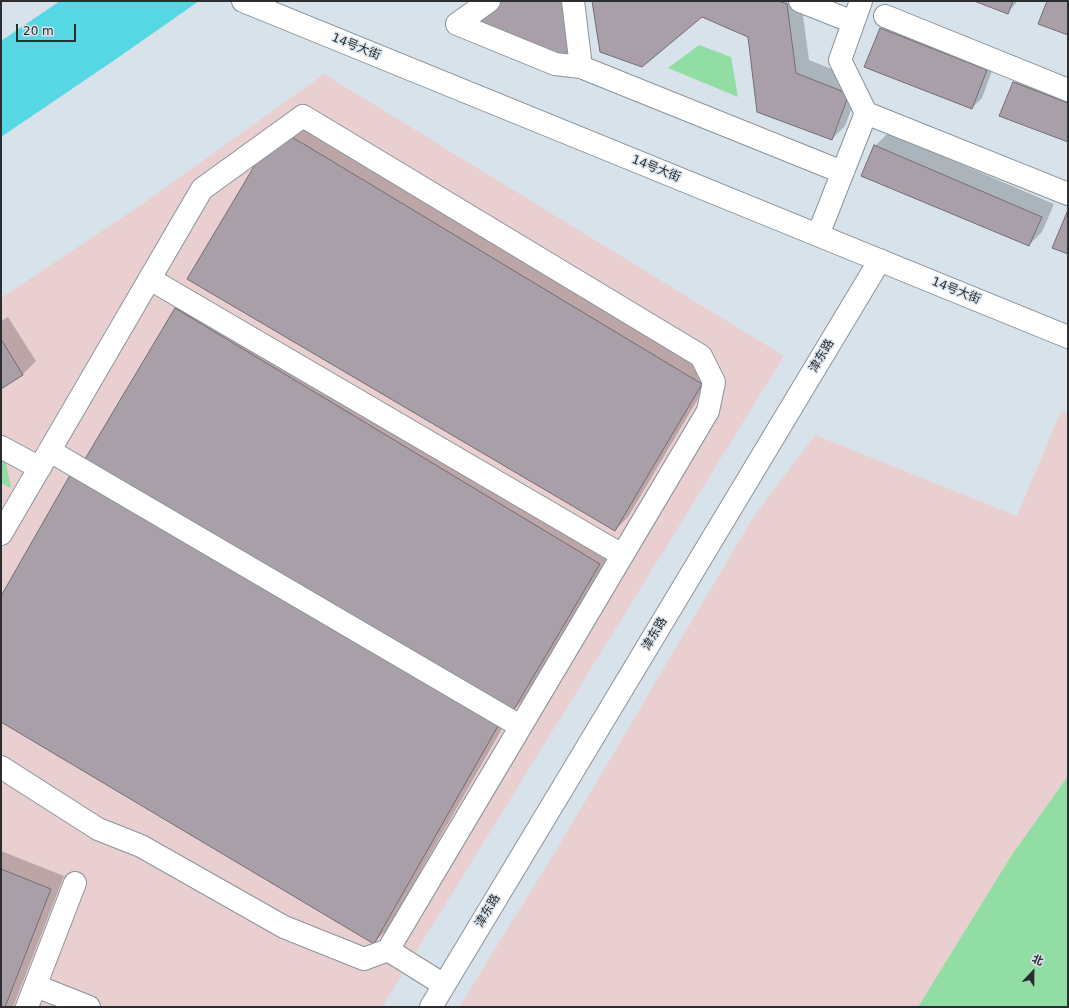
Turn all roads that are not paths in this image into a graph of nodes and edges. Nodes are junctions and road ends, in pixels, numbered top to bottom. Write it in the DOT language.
graph roads {
  1 [pos="243,1"];
  2 [pos="489,1"];
  3 [pos="573,1"];
  4 [pos="800,1"];
  5 [pos="861,1"];
  6 [pos="885,16"];
  7 [pos="853,22"];
  8 [pos="581,67"];
  9 [pos="1068,90"];
  10 [pos="866,113"];
  11 [pos="842,172"];
  12 [pos="1068,194"];
  13 [pos="818,235"];
  14 [pos="880,260"];
  15 [pos="150,279"];
  16 [pos="1068,337"];
  17 [pos="1,447"];
  18 [pos="45,459"];
  19 [pos="1,534"];
  20 [pos="622,555"];
  21 [pos="520,726"];
  22 [pos="1,767"];
  23 [pos="75,884"];
  24 [pos="388,950"];
  25 [pos="444,985"];
  26 [pos="36,986"];
  27 [pos="28,1007"];
  28 [pos="89,1007"];
  29 [pos="431,1007"];
  1 -- 13 [label="street, 14号大街"];
  2 -- 8 [label="street"];
  3 -- 8 [label="street"];
  4 -- 7 [label="street"];
  5 -- 7 [label="street"];
  6 -- 9 [label="street"];
  7 -- 10 [label="street"];
  8 -- 11 [label="street"];
  10 -- 11 [label="street"];
  10 -- 12 [label="street"];
  11 -- 13 [label="street"];
  13 -- 14 [label="street, 14号大街"];
  14 -- 16 [label="street, 14号大街"];
  14 -- 25 [label="street, 津东路"];
  15 -- 18 [label="street"];
  15 -- 20 [label="street"];
  15 -- 20 [label="street"];
  17 -- 18 [label="street"];
  18 -- 19 [label="street"];
  18 -- 21 [label="street"];
  20 -- 21 [label="street"];
  21 -- 24 [label="street"];
  22 -- 24 [label="street"];
  23 -- 26 [label="street"];
  24 -- 25 [label="street"];
  25 -- 29 [label="street, 津东路"];
  26 -- 27 [label="street"];
  26 -- 28 [label="street"];
}
